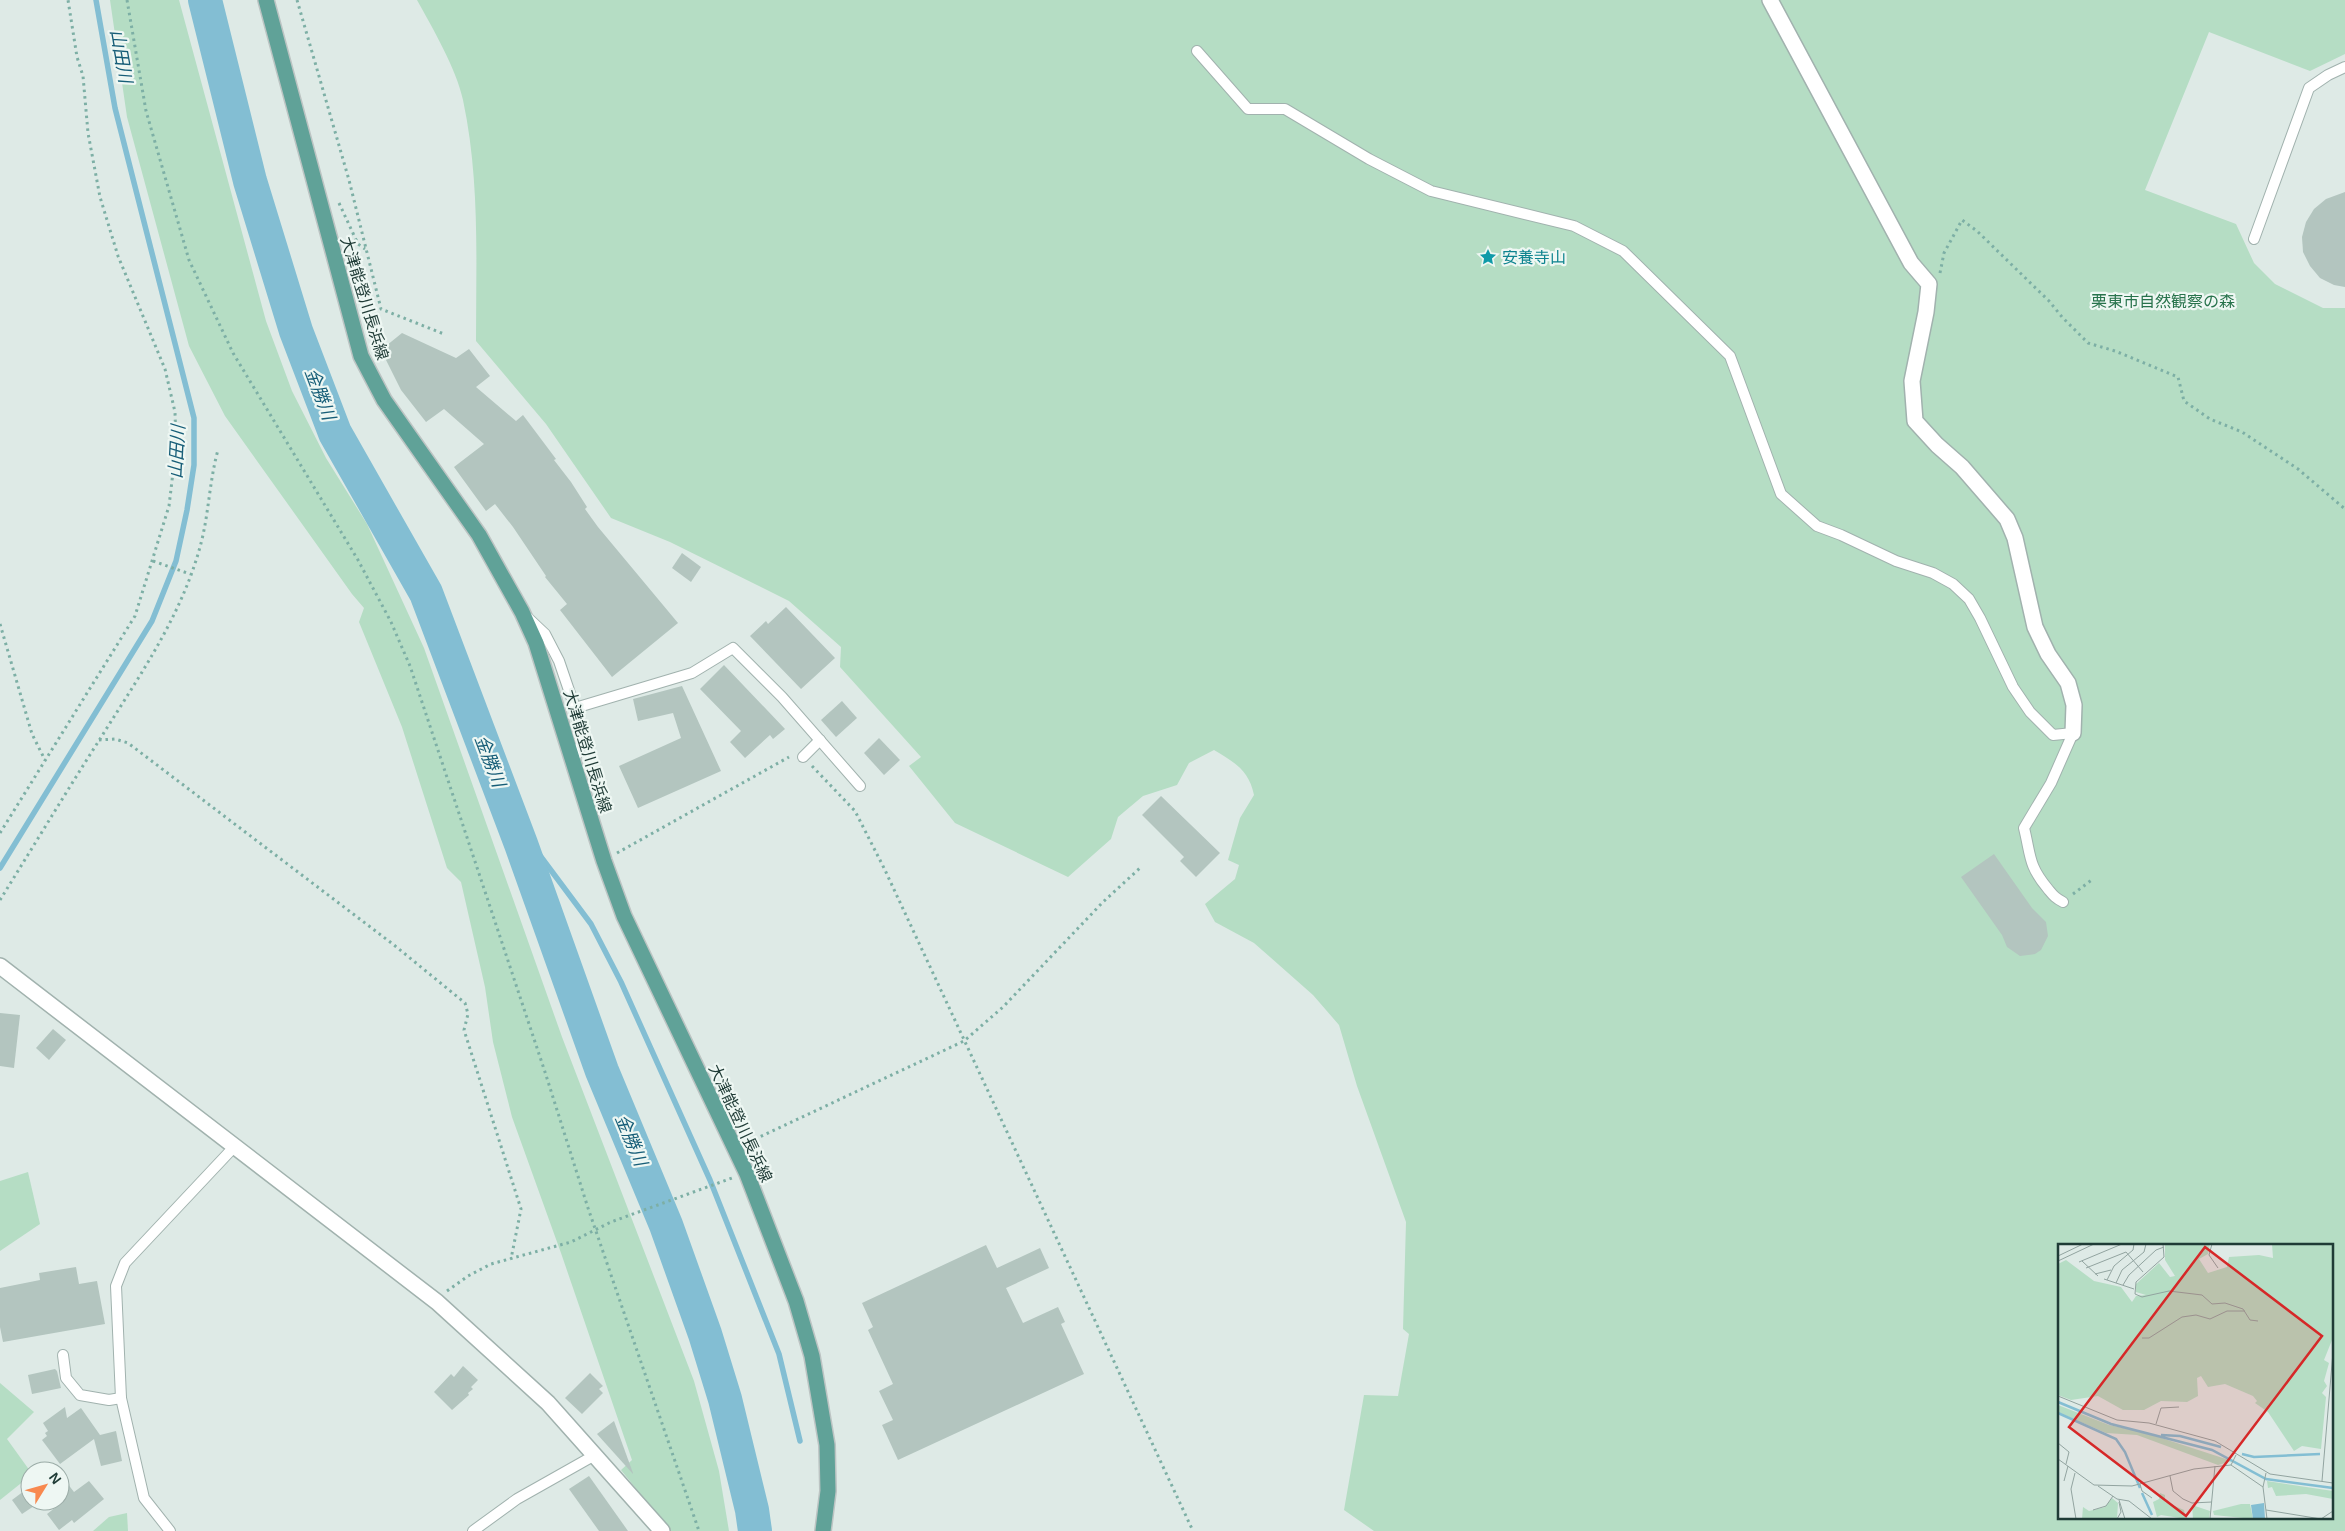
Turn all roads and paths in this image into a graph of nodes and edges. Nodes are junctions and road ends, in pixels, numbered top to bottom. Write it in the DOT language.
graph roads {
  1 [pos="68,0"];
  2 [pos="127,0"];
  3 [pos="266,0"];
  4 [pos="298,0"];
  5 [pos="1770,0"];
  6 [pos="1197,51"];
  7 [pos="2345,67"];
  8 [pos="319,201"];
  9 [pos="2254,240"];
  10 [pos="366,249"];
  11 [pos="1929,284"];
  12 [pos="444,334"];
  13 [pos="218,450"];
  14 [pos="2345,509"];
  15 [pos="153,561"];
  16 [pos="188,573"];
  17 [pos="522,612"];
  18 [pos="0,624"];
  19 [pos="575,708"];
  20 [pos="2073,733"];
  21 [pos="99,740"];
  22 [pos="820,740"];
  23 [pos="803,757"];
  24 [pos="45,761"];
  25 [pos="573,762"];
  26 [pos="860,786"];
  27 [pos="0,833"];
  28 [pos="604,861"];
  29 [pos="1140,868"];
  30 [pos="2093,879"];
  31 [pos="0,900"];
  32 [pos="2063,902"];
  33 [pos="0,966"];
  34 [pos="964,1042"];
  35 [pos="234,1147"];
  36 [pos="736,1149"];
  37 [pos="732,1178"];
  38 [pos="595,1229"];
  39 [pos="511,1259"];
  40 [pos="434,1300"];
  41 [pos="63,1354"];
  42 [pos="122,1398"];
  43 [pos="595,1454"];
  44 [pos="170,1531"];
  45 [pos="473,1531"];
  46 [pos="662,1531"];
  47 [pos="699,1531"];
  48 [pos="823,1531"];
  49 [pos="1193,1531"];
  1 -- 15 [label="path"];
  2 -- 38 [label="path"];
  3 -- 8 [label="main road, 大津能登川長浜線"];
  4 -- 10 [label="path"];
  5 -- 11 [label="street"];
  6 -- 20 [label="lane"];
  7 -- 9 [label="lane"];
  8 -- 10 [label="path"];
  8 -- 17 [label="main road, 大津能登川長浜線"];
  10 -- 12 [label="path"];
  11 -- 14 [label="path"];
  11 -- 20 [label="street"];
  13 -- 16 [label="path"];
  15 -- 16 [label="path"];
  15 -- 24 [label="path"];
  16 -- 21 [label="path"];
  17 -- 19 [label="lane"];
  17 -- 25 [label="main road, 大津能登川長浜線"];
  18 -- 24 [label="path"];
  19 -- 22 [label="lane"];
  19 -- 25 [label="lane"];
  20 -- 32 [label="lane"];
  21 -- 31 [label="path"];
  21 -- 39 [label="path"];
  22 -- 23 [label="lane"];
  22 -- 26 [label="lane"];
  23 -- 28 [label="path"];
  23 -- 34 [label="path"];
  24 -- 27 [label="path"];
  25 -- 28 [label="main road, 大津能登川長浜線"];
  28 -- 36 [label="main road, 大津能登川長浜線"];
  29 -- 34 [label="path"];
  30 -- 32 [label="path"];
  33 -- 35 [label="street"];
  34 -- 36 [label="path"];
  34 -- 49 [label="path"];
  35 -- 40 [label="street"];
  35 -- 42 [label="lane"];
  36 -- 48 [label="main road, 大津能登川長浜線"];
  37 -- 38 [label="path"];
  38 -- 39 [label="path"];
  38 -- 47 [label="path"];
  39 -- 40 [label="path"];
  40 -- 43 [label="street"];
  41 -- 42 [label="lane"];
  42 -- 44 [label="lane"];
  43 -- 45 [label="lane"];
  43 -- 46 [label="street"];
}
